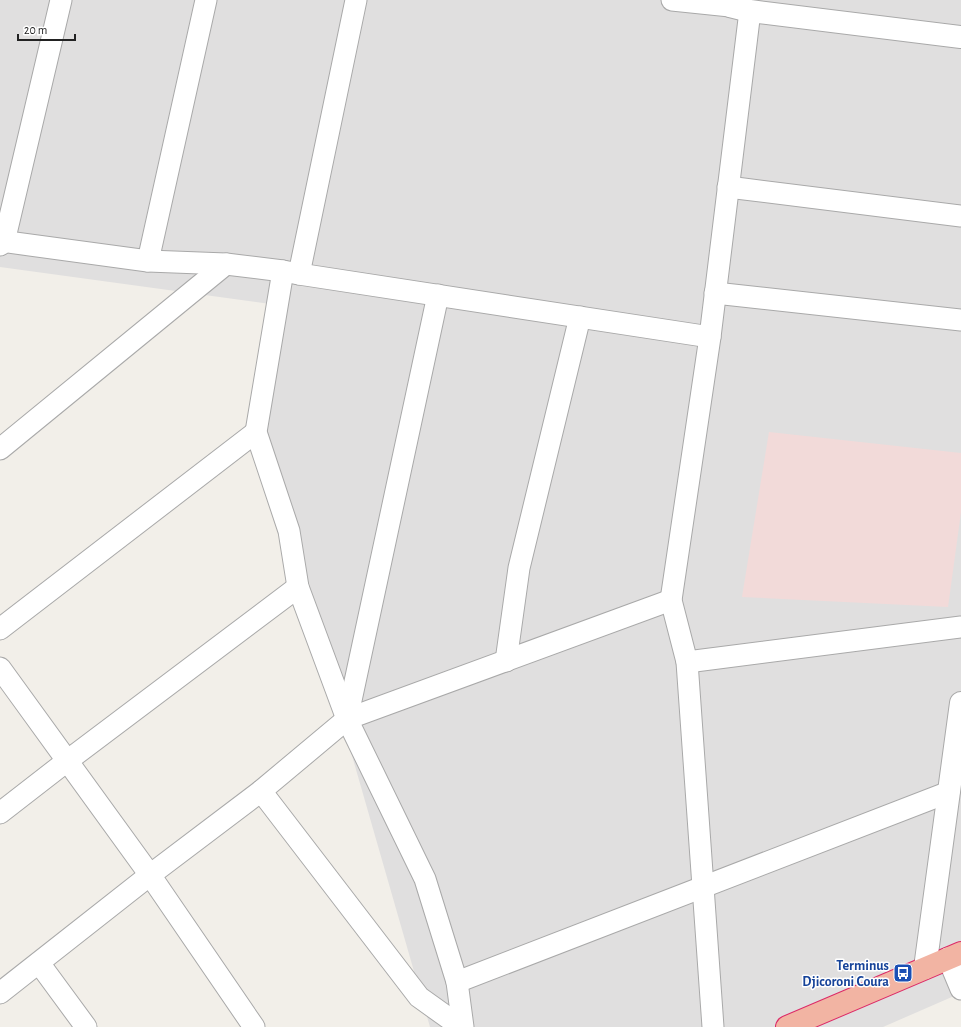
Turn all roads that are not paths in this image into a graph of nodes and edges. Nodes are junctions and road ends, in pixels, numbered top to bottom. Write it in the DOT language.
graph roads {
  1 [pos="61,0"];
  2 [pos="206,0"];
  3 [pos="356,0"];
  4 [pos="672,0"];
  5 [pos="737,6"];
  6 [pos="961,37"];
  7 [pos="728,187"];
  8 [pos="961,216"];
  9 [pos="1,243"];
  10 [pos="148,261"];
  11 [pos="226,264"];
  12 [pos="291,273"];
  13 [pos="715,293"];
  14 [pos="438,295"];
  15 [pos="580,317"];
  16 [pos="961,320"];
  17 [pos="710,337"];
  18 [pos="256,432"];
  19 [pos="0,449"];
  20 [pos="298,587"];
  21 [pos="671,600"];
  22 [pos="961,627"];
  23 [pos="0,629"];
  24 [pos="506,661"];
  25 [pos="687,662"];
  26 [pos="0,668"];
  27 [pos="961,703"];
  28 [pos="347,719"];
  29 [pos="67,761"];
  30 [pos="261,791"];
  31 [pos="949,792"];
  32 [pos="0,813"];
  33 [pos="150,875"];
  34 [pos="703,887"];
  35 [pos="954,956"];
  36 [pos="39,962"];
  37 [pos="926,968"];
  38 [pos="457,982"];
  39 [pos="961,989"];
  40 [pos="0,993"];
  41 [pos="86,1027"];
  42 [pos="254,1027"];
  43 [pos="462,1027"];
  44 [pos="714,1027"];
  45 [pos="787,1027"];
  1 -- 9 [label="street"];
  2 -- 10 [label="street"];
  3 -- 12 [label="street"];
  4 -- 5 [label="street"];
  5 -- 6 [label="street"];
  5 -- 7 [label="street"];
  7 -- 8 [label="street"];
  7 -- 13 [label="street"];
  9 -- 10 [label="street"];
  10 -- 11 [label="street"];
  11 -- 12 [label="street"];
  11 -- 19 [label="street"];
  12 -- 14 [label="street"];
  12 -- 18 [label="street"];
  13 -- 16 [label="street"];
  13 -- 17 [label="street"];
  14 -- 15 [label="street"];
  14 -- 28 [label="street"];
  15 -- 17 [label="street"];
  15 -- 24 [label="street"];
  17 -- 21 [label="street"];
  18 -- 20 [label="street"];
  18 -- 23 [label="street"];
  20 -- 28 [label="street"];
  20 -- 29 [label="street"];
  21 -- 24 [label="street"];
  21 -- 25 [label="street"];
  22 -- 25 [label="street"];
  24 -- 28 [label="street"];
  25 -- 34 [label="street"];
  26 -- 29 [label="street"];
  27 -- 31 [label="street"];
  28 -- 30 [label="street"];
  28 -- 38 [label="street"];
  29 -- 32 [label="street"];
  29 -- 33 [label="street"];
  30 -- 33 [label="street"];
  30 -- 43 [label="street"];
  31 -- 34 [label="street"];
  31 -- 37 [label="street"];
  33 -- 36 [label="street"];
  33 -- 42 [label="street"];
  34 -- 38 [label="street"];
  34 -- 44 [label="street"];
  35 -- 37 [label="highway"];
  35 -- 39 [label="street"];
  36 -- 40 [label="street"];
  36 -- 41 [label="street"];
  37 -- 45 [label="highway"];
  38 -- 43 [label="street"];
}
